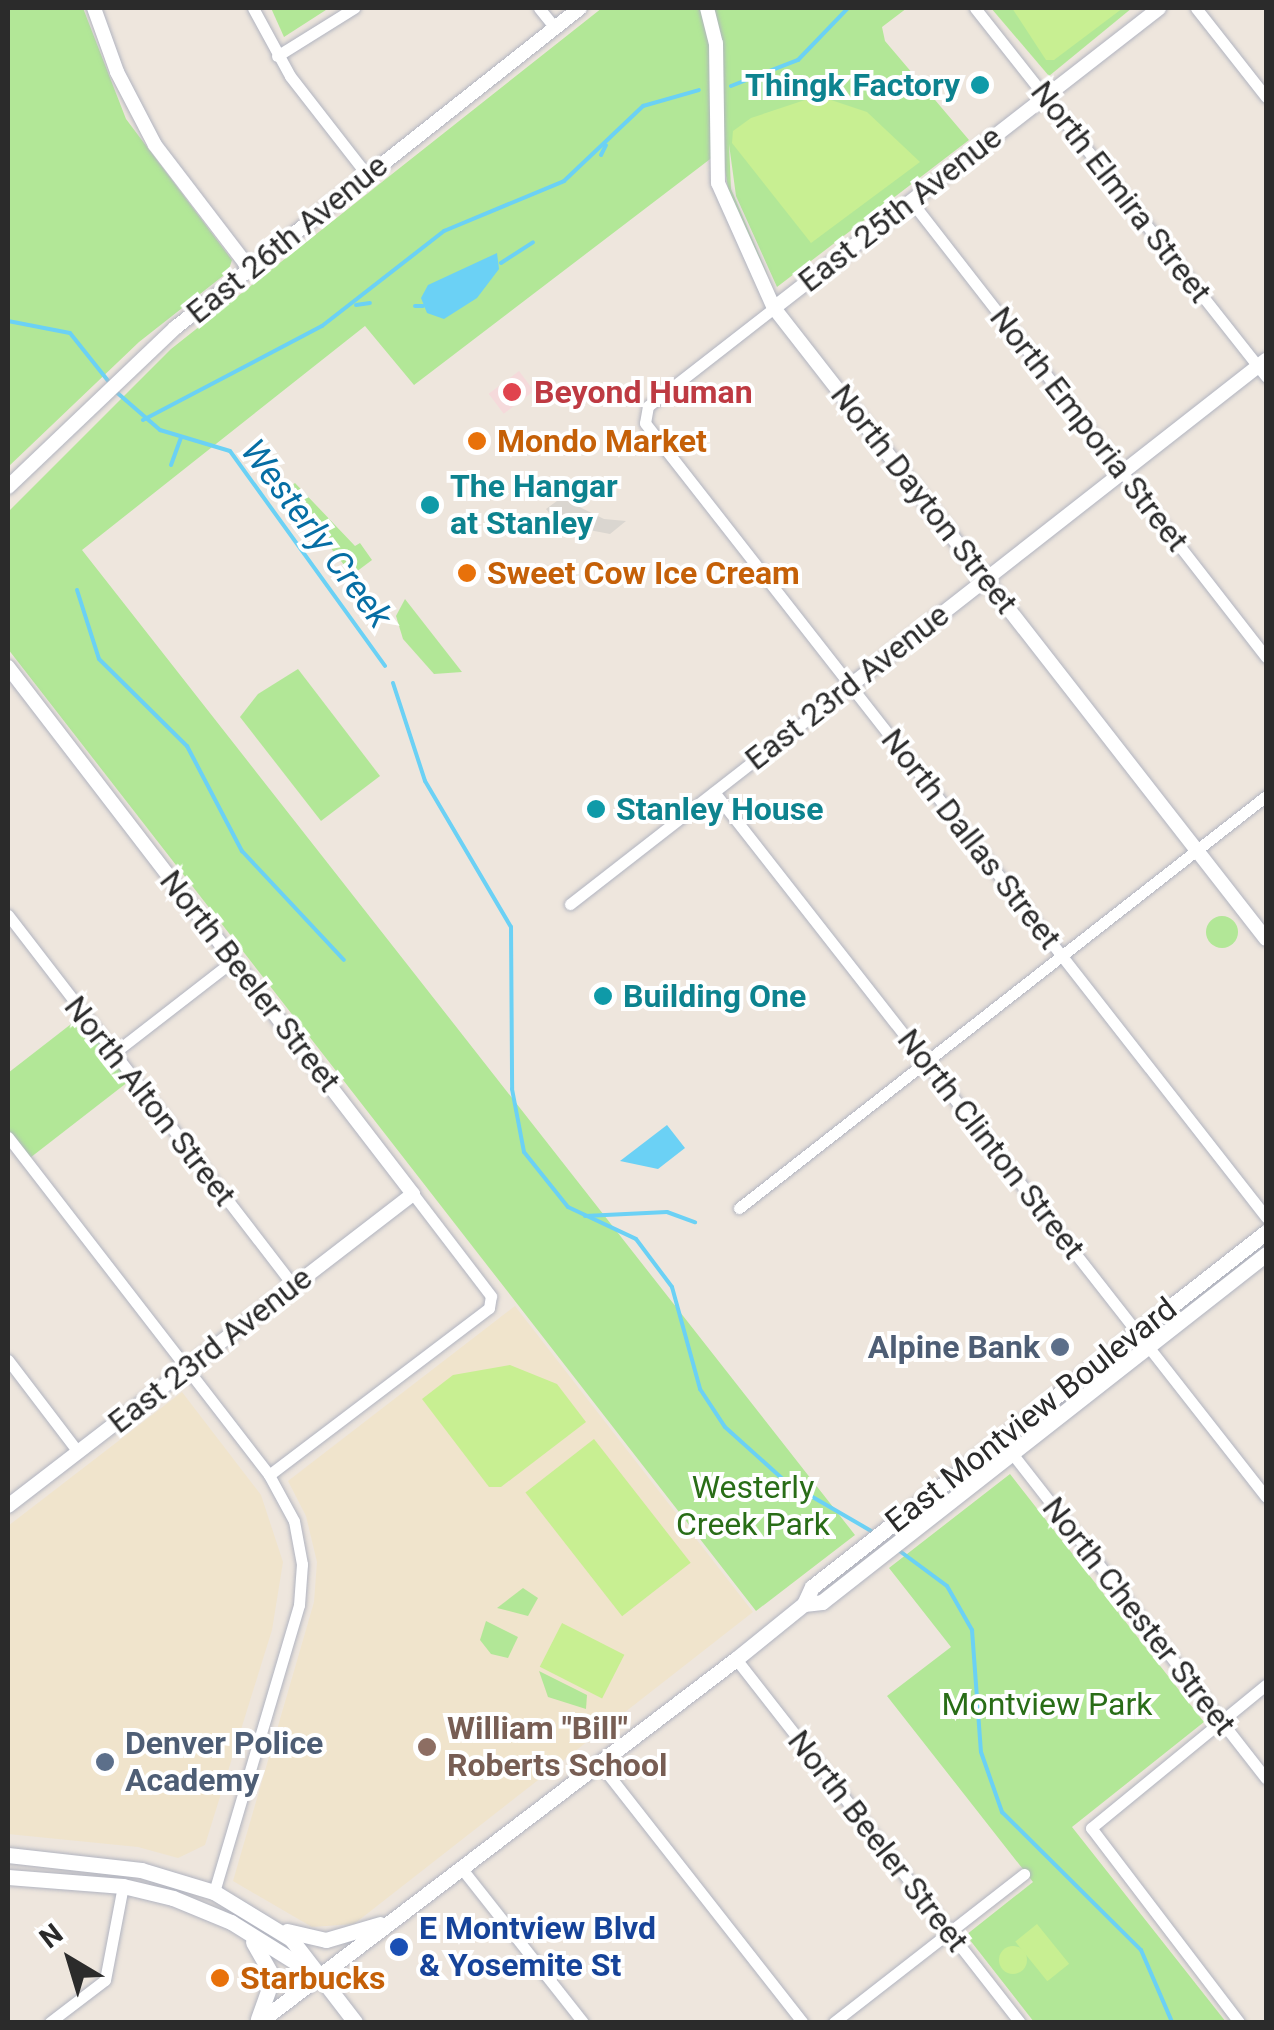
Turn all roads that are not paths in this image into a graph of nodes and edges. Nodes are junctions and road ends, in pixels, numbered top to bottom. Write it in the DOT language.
graph roads {
  1 [pos="94,8"];
  2 [pos="253,8"];
  3 [pos="354,8"];
  4 [pos="539,8"];
  5 [pos="580,8"];
  6 [pos="707,8"];
  7 [pos="975,8"];
  8 [pos="1159,8"];
  9 [pos="1196,8"];
  10 [pos="554,28"];
  11 [pos="277,56"];
  12 [pos="1046,96"];
  13 [pos="1266,97"];
  14 [pos="366,174"];
  15 [pos="911,201"];
  16 [pos="249,268"];
  17 [pos="774,308"];
  18 [pos="1264,368"];
  19 [pos="644,413"];
  20 [pos="1123,472"];
  21 [pos="8,488"];
  22 [pos="986,579"];
  23 [pos="1266,656"];
  24 [pos="8,667"];
  25 [pos="21,685"];
  26 [pos="850,685"];
  27 [pos="8,695"];
  28 [pos="714,792"];
  29 [pos="1266,796"];
  30 [pos="1198,850"];
  31 [pos="570,904"];
  32 [pos="8,915"];
  33 [pos="1266,938"];
  34 [pos="1062,956"];
  35 [pos="234,960"];
  36 [pos="114,1053"];
  37 [pos="927,1062"];
  38 [pos="8,1136"];
  39 [pos="413,1194"];
  40 [pos="740,1208"];
  41 [pos="1266,1216"];
  42 [pos="1266,1232"];
  43 [pos="1266,1254"];
  44 [pos="294,1286"];
  45 [pos="1137,1332"];
  46 [pos="1148,1346"];
  47 [pos="8,1360"];
  48 [pos="187,1368"];
  49 [pos="1000,1439"];
  50 [pos="78,1452"];
  51 [pos="1012,1453"];
  52 [pos="269,1476"];
  53 [pos="1266,1497"];
  54 [pos="8,1506"];
  55 [pos="804,1604"];
  56 [pos="736,1659"];
  57 [pos="1266,1685"];
  58 [pos="1221,1721"];
  59 [pos="600,1764"];
  60 [pos="1266,1778"];
  61 [pos="8,1854"];
  62 [pos="462,1868"];
  63 [pos="1024,1874"];
  64 [pos="8,1877"];
  65 [pos="123,1886"];
  66 [pos="214,1892"];
  67 [pos="394,1919"];
  68 [pos="232,1922"];
  69 [pos="274,1926"];
  70 [pos="950,1934"];
  71 [pos="319,1976"];
  72 [pos="50,2022"];
  73 [pos="257,2022"];
  74 [pos="355,2022"];
  75 [pos="583,2022"];
  76 [pos="802,2022"];
  77 [pos="834,2022"];
  78 [pos="1020,2022"];
  79 [pos="1240,2022"];
  1 -- 16 [label="street"];
  2 -- 11 [label="street"];
  3 -- 11 [label="street"];
  4 -- 10 [label="street"];
  5 -- 10 [label="street, East 26th Avenue"];
  6 -- 17 [label="street, North Dayton Street"];
  7 -- 12 [label="street, North Elmira Street"];
  8 -- 12 [label="street, East 25th Avenue"];
  9 -- 13 [label="street"];
  10 -- 14 [label="street, East 26th Avenue"];
  11 -- 14 [label="street"];
  12 -- 15 [label="street, East 25th Avenue"];
  12 -- 18 [label="street, North Elmira Street"];
  14 -- 16 [label="street, East 26th Avenue"];
  15 -- 17 [label="street, East 25th Avenue"];
  15 -- 20 [label="street, North Emporia Street"];
  16 -- 21 [label="street, East 26th Avenue"];
  17 -- 19 [label="street, East 25th Avenue"];
  17 -- 22 [label="street, North Dayton Street"];
  18 -- 20 [label="street, East 23rd Avenue"];
  19 -- 26 [label="street, North Dallas Street"];
  20 -- 22 [label="street, East 23rd Avenue"];
  20 -- 23 [label="street, North Emporia Street"];
  22 -- 26 [label="street, East 23rd Avenue"];
  22 -- 30 [label="street, North Dayton Street"];
  24 -- 25 [label="street, North Beeler Street"];
  25 -- 27 [label="street"];
  25 -- 35 [label="street, North Beeler Street"];
  26 -- 28 [label="street, East 23rd Avenue"];
  26 -- 34 [label="street, North Dallas Street"];
  28 -- 31 [label="street, East 23rd Avenue"];
  28 -- 37 [label="street, North Clinton Street"];
  29 -- 30 [label="street"];
  30 -- 33 [label="street, North Dayton Street"];
  30 -- 34 [label="street"];
  32 -- 36 [label="street, North Alton Street"];
  34 -- 37 [label="street"];
  34 -- 41 [label="street, North Dallas Street"];
  35 -- 36 [label="street"];
  35 -- 39 [label="street, North Beeler Street"];
  36 -- 44 [label="street, North Alton Street"];
  37 -- 40 [label="street"];
  37 -- 45 [label="street, North Clinton Street"];
  38 -- 48 [label="street"];
  39 -- 44 [label="street, East 23rd Avenue"];
  39 -- 52 [label="street, North Beeler Street"];
  42 -- 45 [label="main road, East Montview Boulevard"];
  43 -- 46 [label="main road, East Montview Boulevard"];
  44 -- 48 [label="street, East 23rd Avenue"];
  45 -- 46 [label="street, North Clinton Street"];
  45 -- 49 [label="main road, East Montview Boulevard"];
  46 -- 51 [label="main road, East Montview Boulevard"];
  46 -- 53 [label="street, North Clinton Street"];
  47 -- 50 [label="street"];
  48 -- 50 [label="street, East 23rd Avenue"];
  48 -- 52 [label="street"];
  49 -- 51 [label="street, North Chester Street"];
  49 -- 55 [label="main road, East Montview Boulevard"];
  50 -- 54 [label="street, East 23rd Avenue"];
  51 -- 55 [label="main road, East Montview Boulevard"];
  51 -- 58 [label="street, North Chester Street"];
  52 -- 66 [label="street"];
  55 -- 56 [label="main road, East Montview Boulevard"];
  56 -- 59 [label="main road, East Montview Boulevard"];
  56 -- 70 [label="street, North Beeler Street"];
  57 -- 58 [label="street"];
  58 -- 60 [label="street, North Chester Street"];
  58 -- 79 [label="street"];
  59 -- 62 [label="main road, East Montview Boulevard"];
  59 -- 76 [label="street"];
  61 -- 66 [label="main road"];
  62 -- 67 [label="main road, East Montview Boulevard"];
  62 -- 75 [label="street"];
  63 -- 70 [label="street"];
  64 -- 65 [label="main road"];
  65 -- 68 [label="main road"];
  65 -- 72 [label="street"];
  66 -- 69 [label="main road"];
  67 -- 69 [label="main road"];
  67 -- 71 [label="main road, East Montview Boulevard"];
  68 -- 71 [label="main road"];
  68 -- 73 [label="main road"];
  69 -- 71 [label="main road"];
  70 -- 77 [label="street"];
  70 -- 78 [label="street, North Beeler Street"];
  71 -- 73 [label="main road, East Montview Boulevard"];
  71 -- 74 [label="main road"];
}
